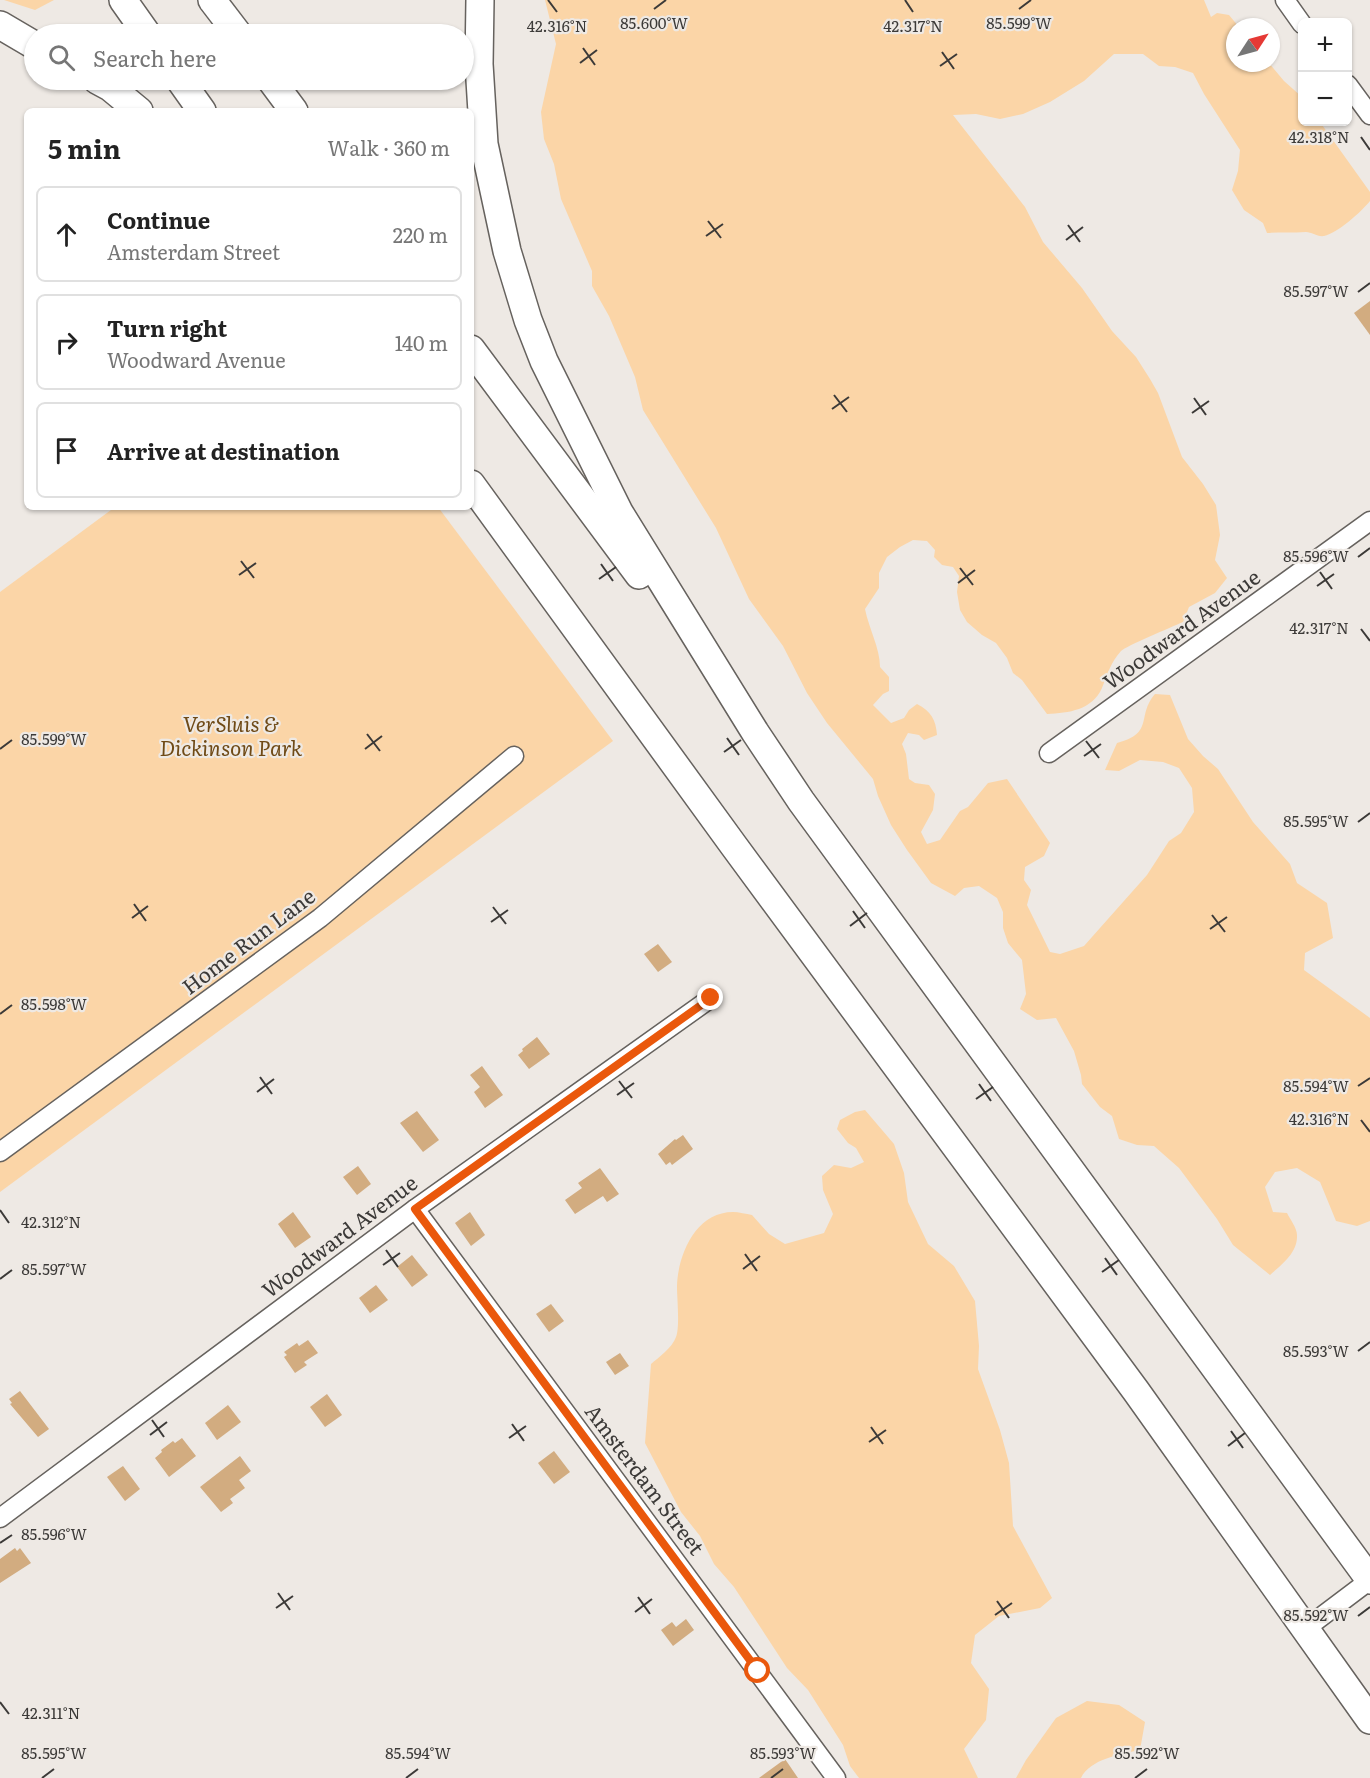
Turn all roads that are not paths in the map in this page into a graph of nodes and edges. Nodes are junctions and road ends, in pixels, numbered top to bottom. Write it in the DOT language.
graph roads {
  1 [pos="123,0"];
  2 [pos="212,0"];
  3 [pos="480,0"];
  4 [pos="1285,0"];
  5 [pos="1298,18"];
  6 [pos="140,24"];
  7 [pos="230,24"];
  8 [pos="0,25"];
  9 [pos="24,39"];
  10 [pos="114,90"];
  11 [pos="187,90"];
  12 [pos="278,90"];
  13 [pos="1352,91"];
  14 [pos="136,108"];
  15 [pos="200,108"];
  16 [pos="292,108"];
  17 [pos="1370,115"];
  18 [pos="474,353"];
  19 [pos="474,488"];
  20 [pos="1370,521"];
  21 [pos="756,732"];
  22 [pos="1049,753"];
  23 [pos="514,756"];
  24 [pos="711,998"];
  25 [pos="0,1152"];
  26 [pos="415,1209"];
  27 [pos="0,1518"];
  28 [pos="1370,1580"];
  29 [pos="1305,1629"];
  30 [pos="1370,1720"];
  31 [pos="836,1778"];
  1 -- 6 [label="highway"];
  2 -- 7 [label="highway"];
  3 -- 21 [label="highway"];
  4 -- 5 [label="street"];
  8 -- 9 [label="highway"];
  10 -- 14 [label="highway"];
  11 -- 15 [label="highway"];
  12 -- 16 [label="highway"];
  13 -- 17 [label="street"];
  18 -- 21 [label="highway"];
  19 -- 29 [label="highway"];
  20 -- 22 [label="street, Woodward Avenue"];
  21 -- 28 [label="highway"];
  23 -- 25 [label="street, Home Run Lane"];
  24 -- 26 [label="street, Woodward Avenue"];
  26 -- 27 [label="street, Woodward Avenue"];
  26 -- 31 [label="street, Amsterdam Street"];
  28 -- 29 [label="street"];
  29 -- 30 [label="highway"];
}
